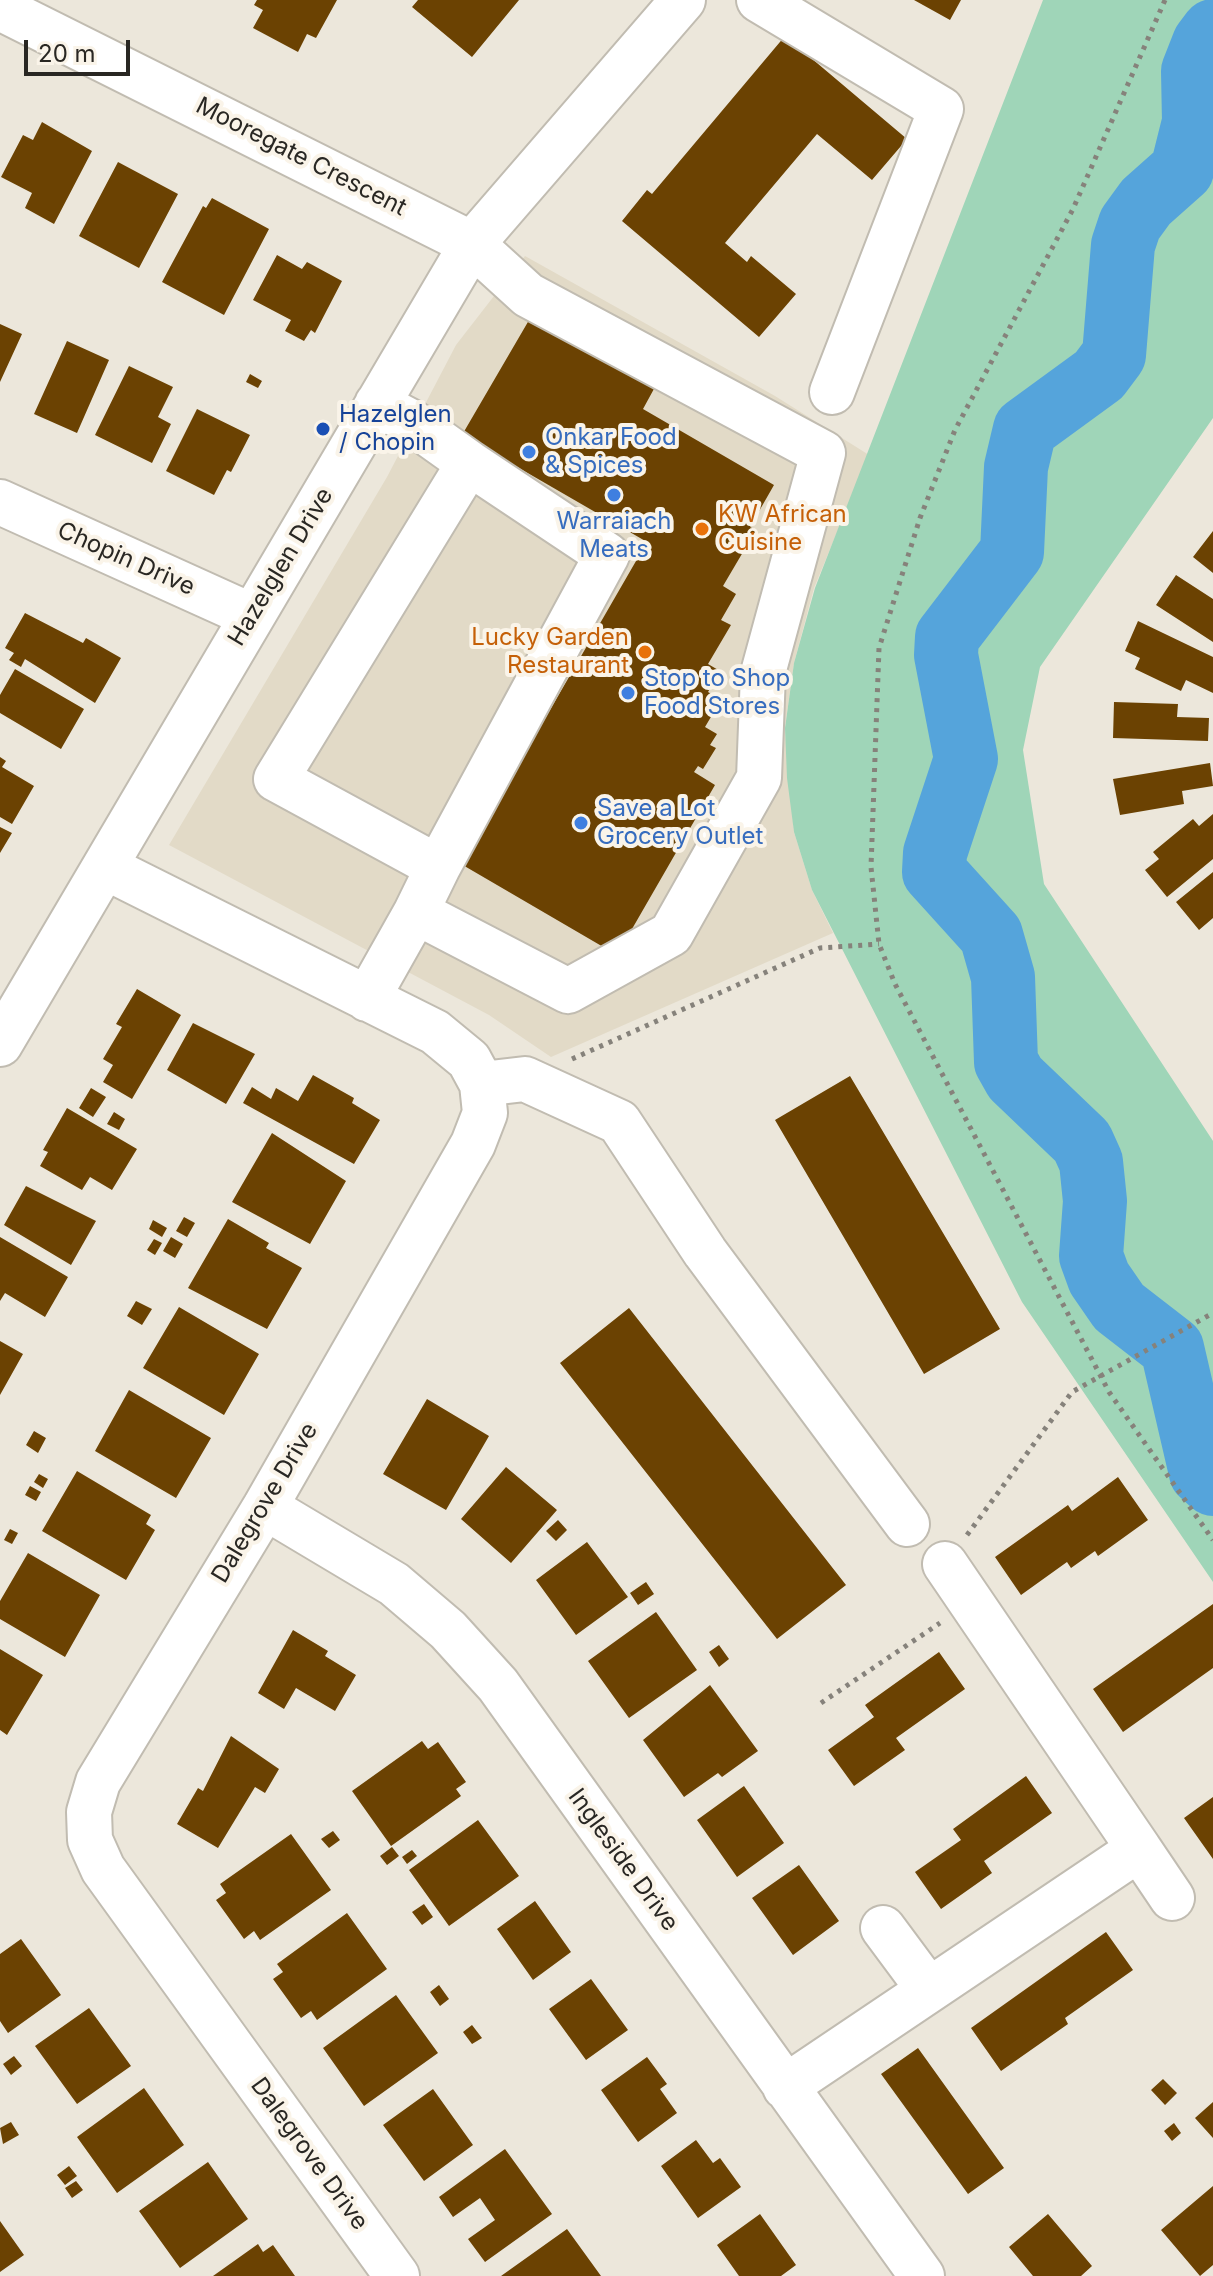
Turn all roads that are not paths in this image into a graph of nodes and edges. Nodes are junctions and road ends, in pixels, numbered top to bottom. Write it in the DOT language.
graph roads {
  1 [pos="759,0"];
  2 [pos="681,1"];
  3 [pos="0,8"];
  4 [pos="472,244"];
  5 [pos="832,392"];
  6 [pos="377,404"];
  7 [pos="469,463"];
  8 [pos="0,502"];
  9 [pos="252,616"];
  10 [pos="105,867"];
  11 [pos="438,867"];
  12 [pos="416,912"];
  13 [pos="367,999"];
  14 [pos="0,1044"];
  15 [pos="482,1084"];
  16 [pos="265,1507"];
  17 [pos="907,1524"];
  18 [pos="945,1564"];
  19 [pos="1139,1849"];
  20 [pos="1172,1898"];
  21 [pos="883,1928"];
  22 [pos="929,1990"];
  23 [pos="785,2087"];
  24 [pos="397,2276"];
  25 [pos="922,2276"];
  1 -- 5 [label="street"];
  2 -- 4 [label="street, Hazelglen Drive"];
  3 -- 4 [label="street, Mooregate Crescent"];
  4 -- 6 [label="street, Hazelglen Drive"];
  4 -- 12 [label="street, Mooregate Crescent"];
  6 -- 7 [label="street"];
  6 -- 9 [label="street, Hazelglen Drive"];
  7 -- 11 [label="street"];
  7 -- 11 [label="street"];
  8 -- 9 [label="street, Chopin Drive"];
  9 -- 10 [label="street, Hazelglen Drive"];
  10 -- 13 [label="street"];
  10 -- 14 [label="street, Hazelglen Drive"];
  11 -- 12 [label="street"];
  12 -- 13 [label="street"];
  13 -- 15 [label="street"];
  15 -- 16 [label="street, Dalegrove Drive"];
  15 -- 17 [label="street"];
  16 -- 23 [label="street, Ingleside Drive"];
  16 -- 24 [label="street, Dalegrove Drive"];
  18 -- 19 [label="street"];
  19 -- 20 [label="street"];
  19 -- 22 [label="street"];
  21 -- 22 [label="street"];
  22 -- 23 [label="street"];
  23 -- 25 [label="street, Ingleside Drive"];
}
